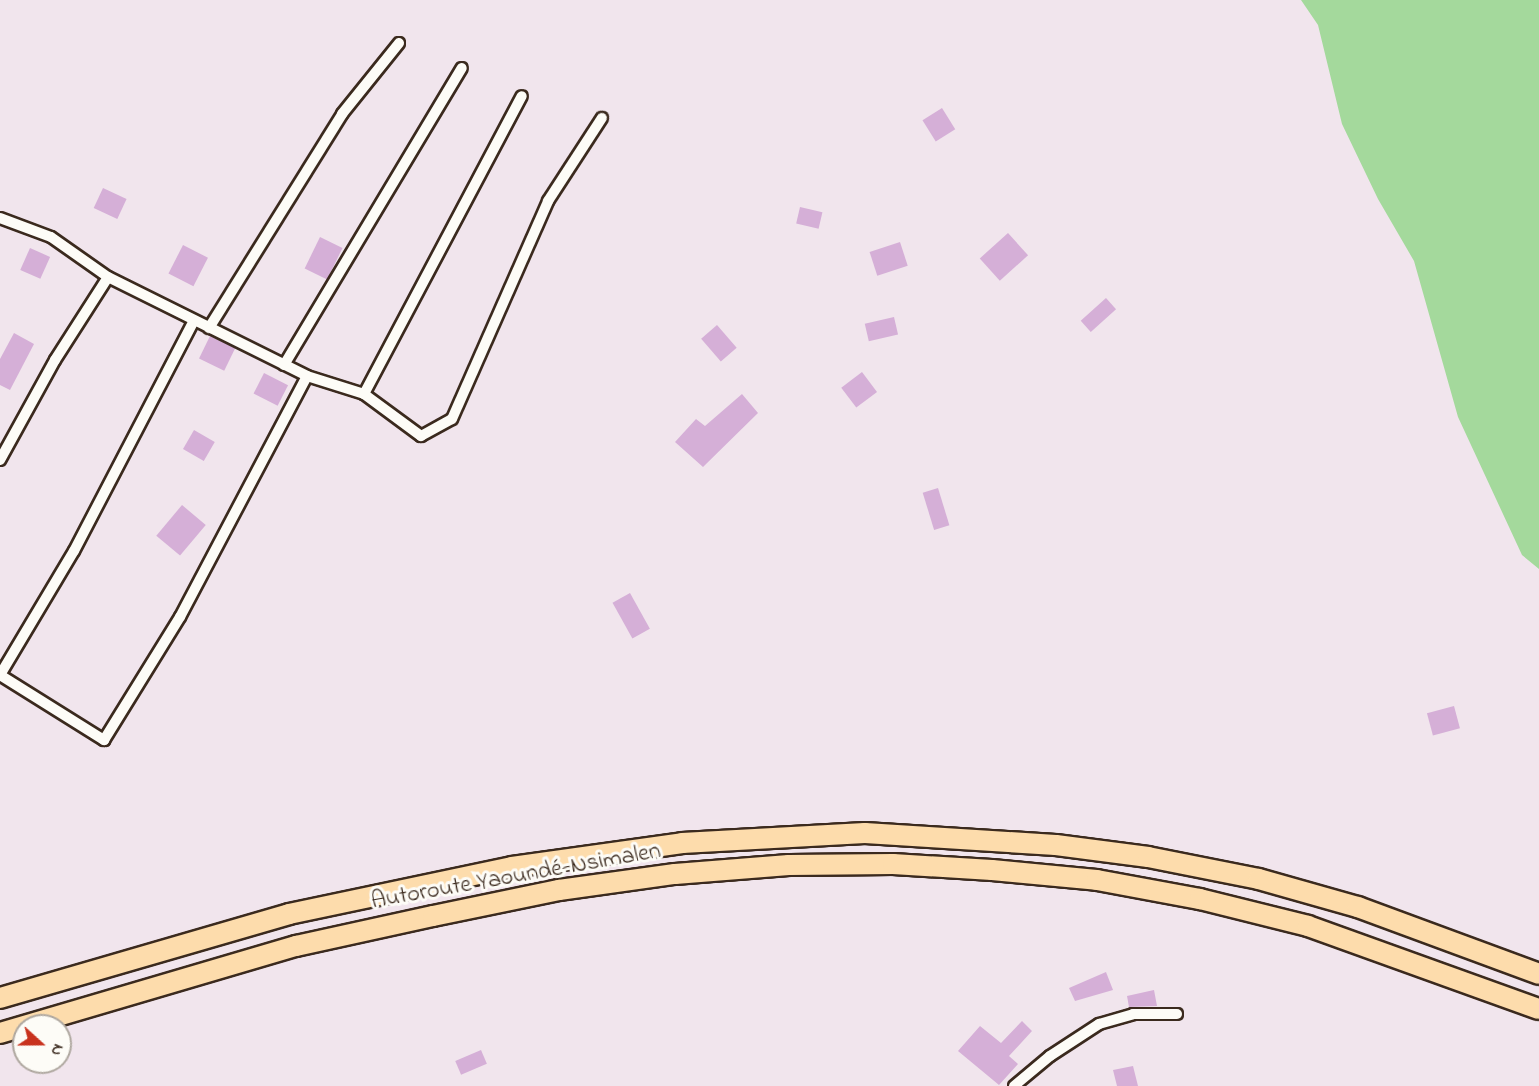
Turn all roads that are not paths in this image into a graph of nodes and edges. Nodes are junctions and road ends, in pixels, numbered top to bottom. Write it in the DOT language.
graph roads {
  1 [pos="399,43"];
  2 [pos="462,68"];
  3 [pos="522,96"];
  4 [pos="602,118"];
  5 [pos="0,218"];
  6 [pos="108,277"];
  7 [pos="194,320"];
  8 [pos="209,328"];
  9 [pos="284,365"];
  10 [pos="308,376"];
  11 [pos="364,394"];
  12 [pos="4,441"];
  13 [pos="0,460"];
  14 [pos="0,675"];
  15 [pos="1539,974"];
  16 [pos="0,998"];
  17 [pos="1539,1009"];
  18 [pos="1177,1014"];
  19 [pos="0,1033"];
  20 [pos="1014,1086"];
  1 -- 8 [label="street"];
  2 -- 9 [label="street"];
  3 -- 11 [label="street"];
  4 -- 11 [label="street"];
  5 -- 6 [label="street"];
  6 -- 7 [label="street"];
  6 -- 12 [label="street"];
  7 -- 8 [label="street"];
  7 -- 14 [label="street"];
  8 -- 9 [label="street"];
  9 -- 10 [label="street"];
  10 -- 11 [label="street"];
  10 -- 14 [label="street"];
  12 -- 13 [label="street"];
  15 -- 16 [label="highway, Autoroute Yaoundé-Nsimalen"];
  17 -- 19 [label="highway, Autoroute Yaoundé-Nsimalen"];
  18 -- 20 [label="street"];
}
